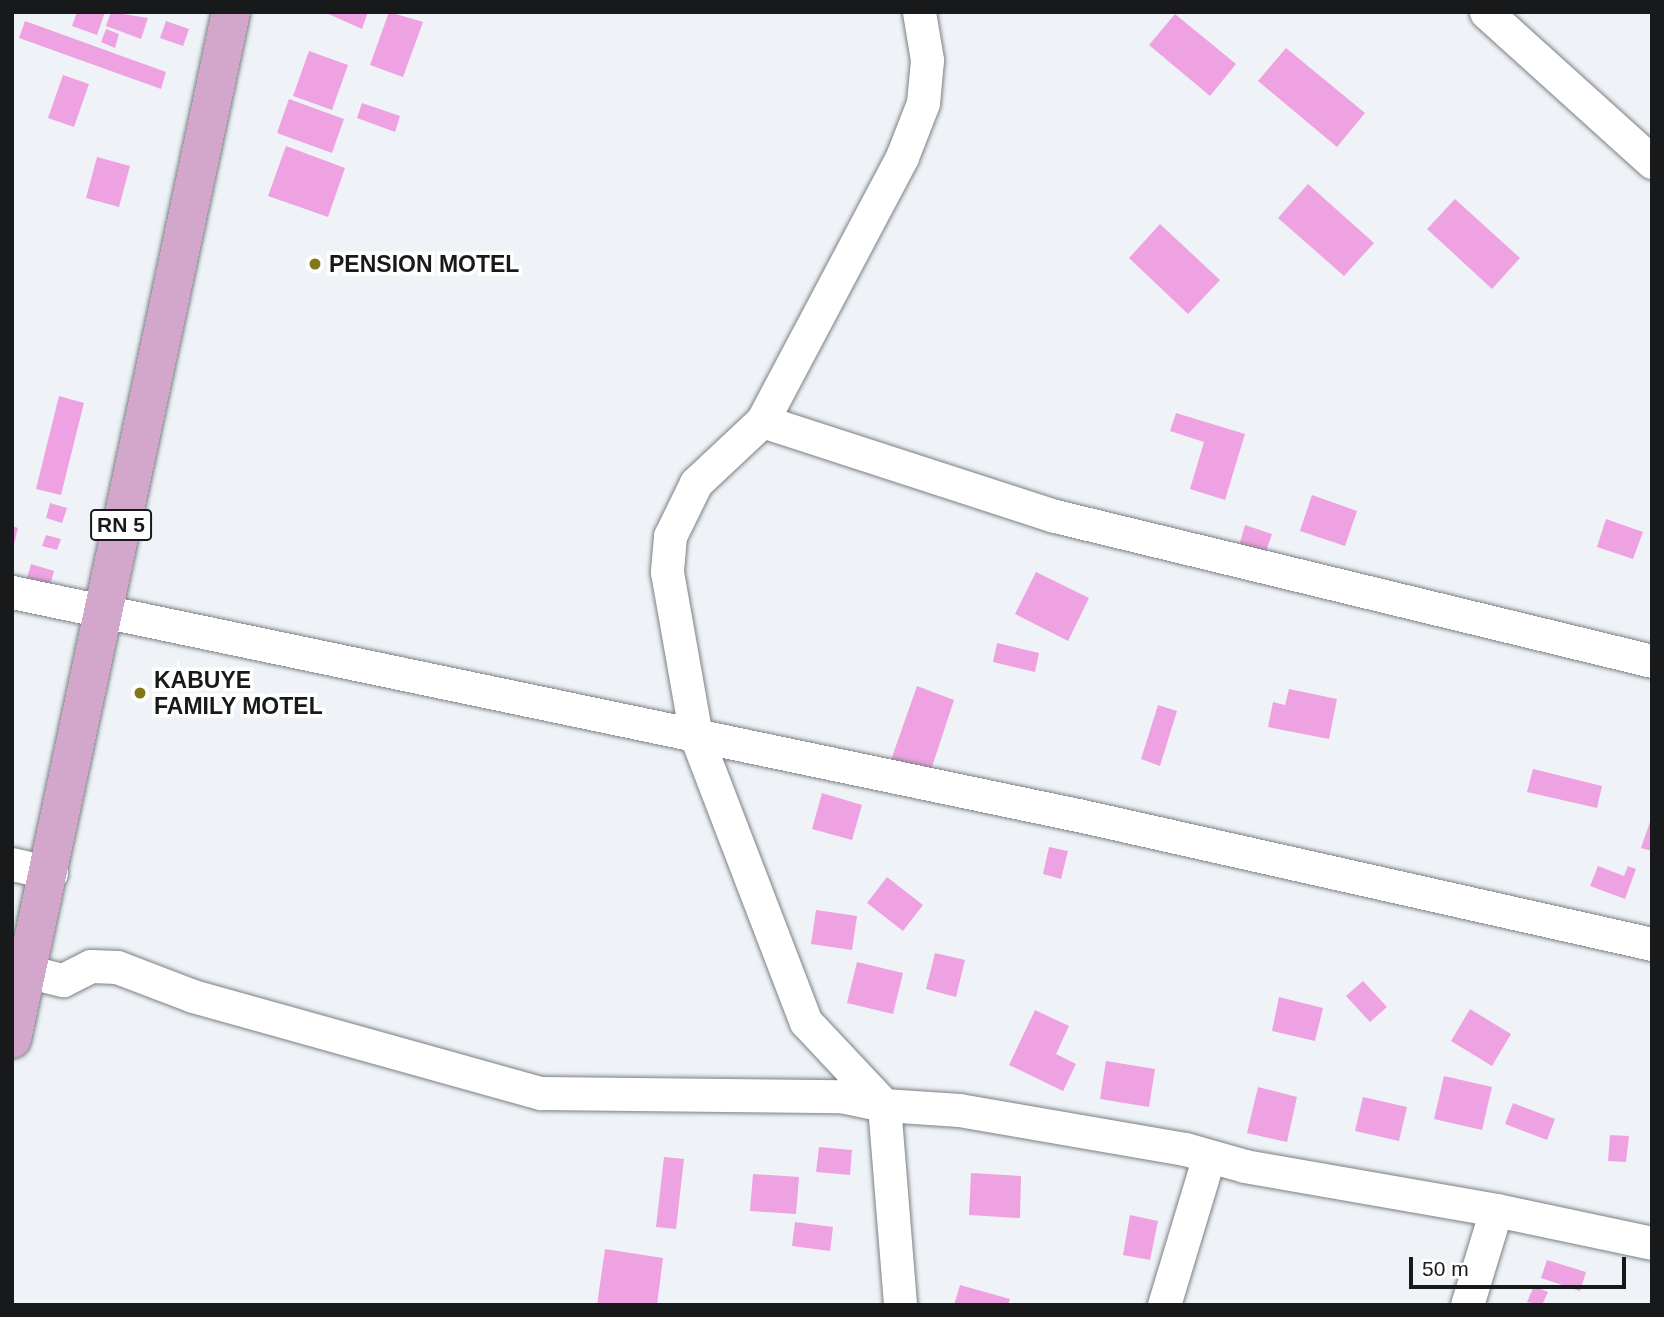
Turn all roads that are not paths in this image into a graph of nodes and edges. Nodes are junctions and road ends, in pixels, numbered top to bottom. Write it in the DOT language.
graph roads {
  1 [pos="232,12"];
  2 [pos="919,12"];
  3 [pos="1486,12"];
  4 [pos="1652,162"];
  5 [pos="762,421"];
  6 [pos="12,592"];
  7 [pos="103,613"];
  8 [pos="1652,661"];
  9 [pos="696,736"];
  10 [pos="12,864"];
  11 [pos="51,873"];
  12 [pos="1652,944"];
  13 [pos="26,971"];
  14 [pos="12,1038"];
  15 [pos="884,1105"];
  16 [pos="1208,1159"];
  17 [pos="1496,1210"];
  18 [pos="1652,1243"];
  19 [pos="900,1305"];
  20 [pos="1164,1305"];
  21 [pos="1467,1305"];
  1 -- 7 [label="main road, RN 5 / RN 5"];
  2 -- 5 [label="street"];
  3 -- 4 [label="street"];
  5 -- 8 [label="street"];
  5 -- 9 [label="street"];
  6 -- 7 [label="street"];
  7 -- 9 [label="street"];
  7 -- 11 [label="main road, RN 5 / RN 5"];
  9 -- 12 [label="street"];
  9 -- 15 [label="street"];
  10 -- 11 [label="street"];
  11 -- 13 [label="main road, RN 5 / RN 5"];
  13 -- 14 [label="main road, RN 5 / RN 5"];
  13 -- 15 [label="street"];
  15 -- 16 [label="street"];
  15 -- 19 [label="street"];
  16 -- 17 [label="street"];
  16 -- 20 [label="street"];
  17 -- 18 [label="street"];
  17 -- 21 [label="street"];
}
